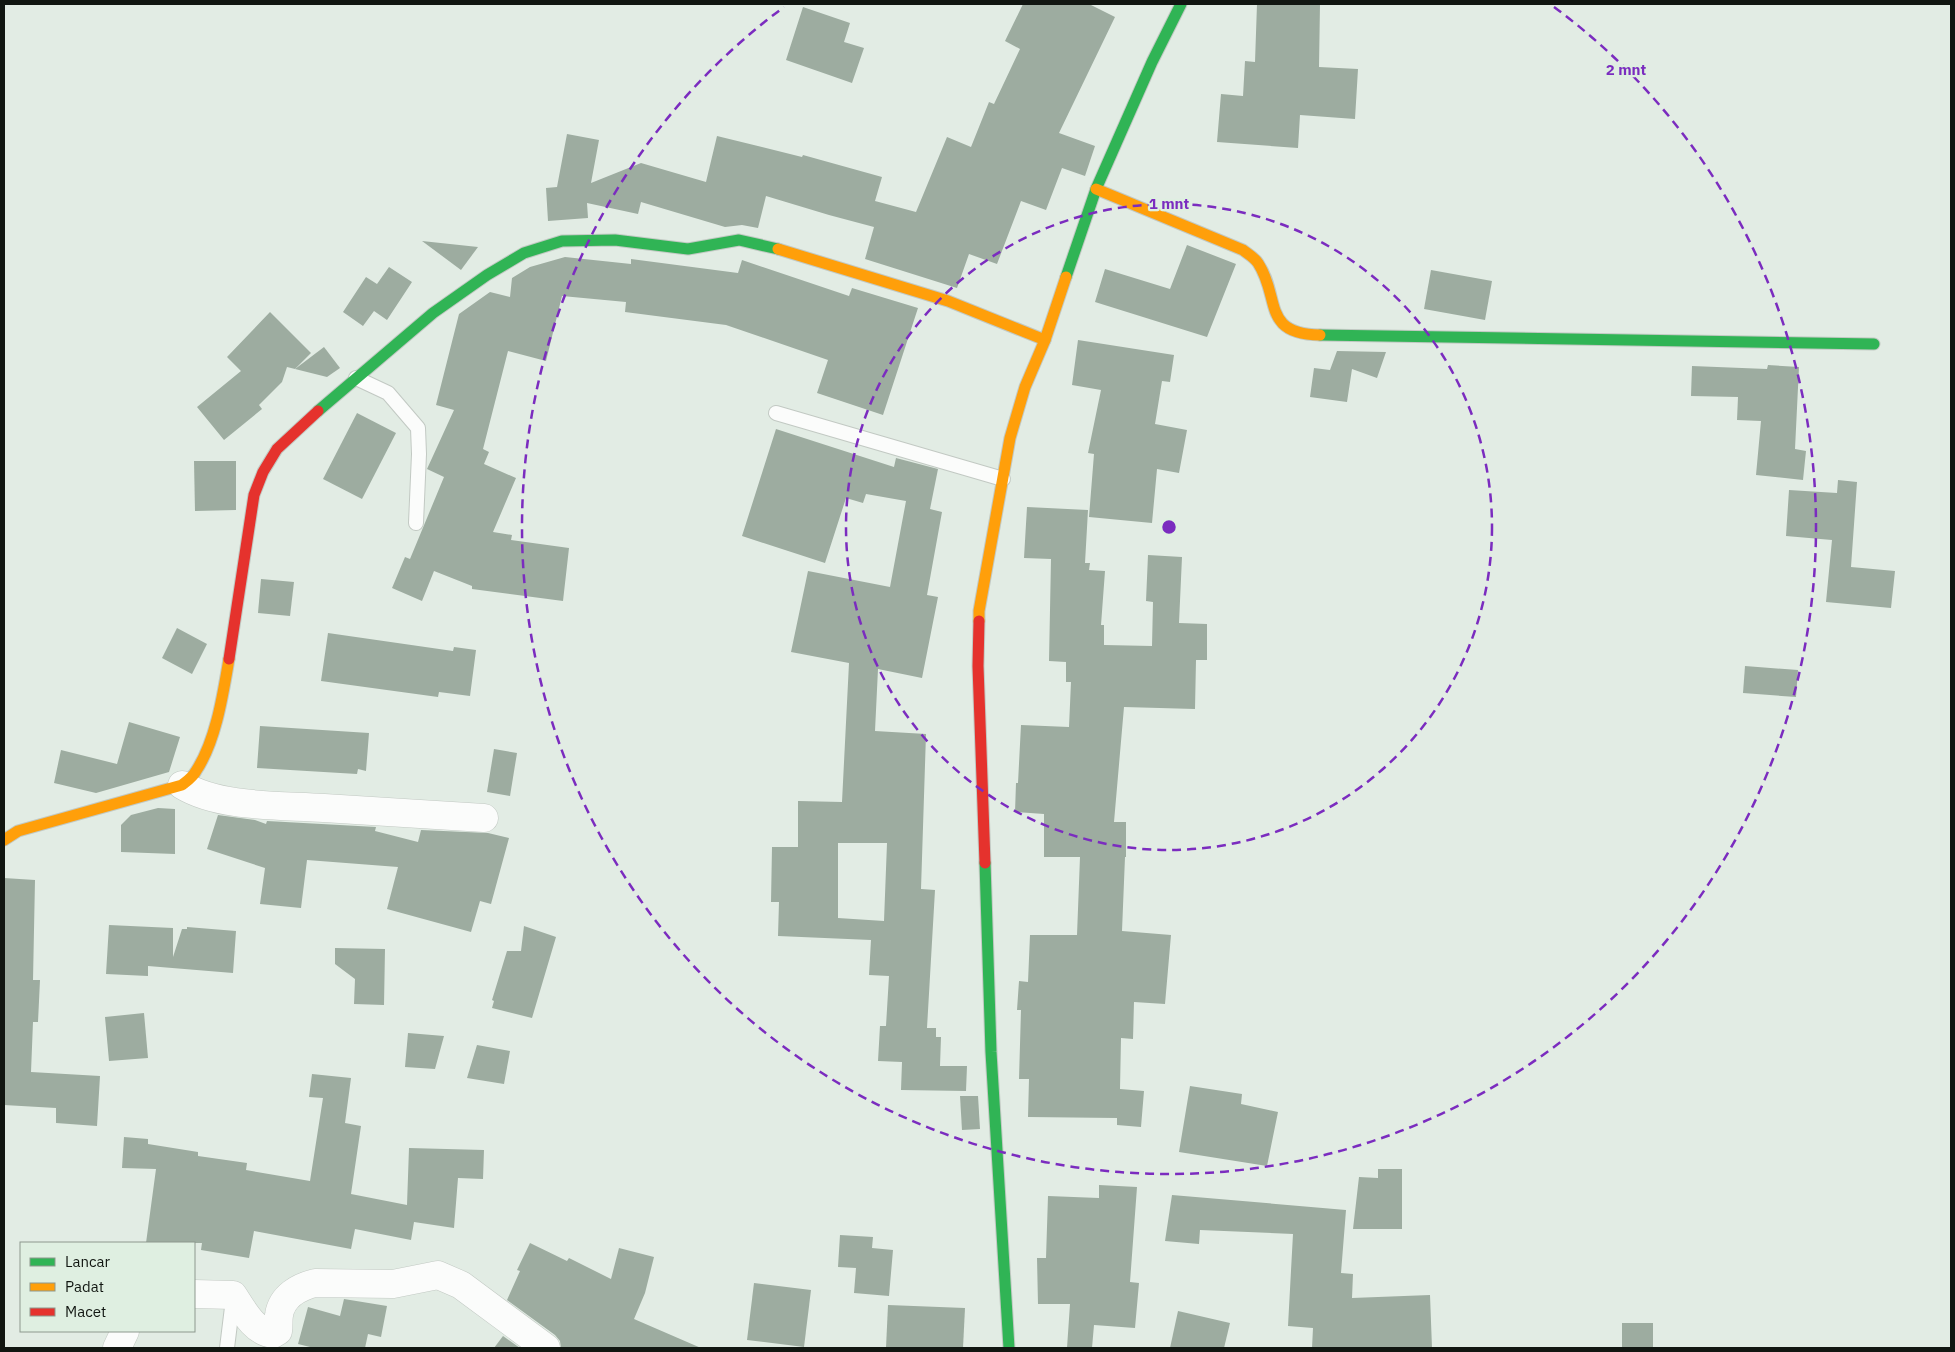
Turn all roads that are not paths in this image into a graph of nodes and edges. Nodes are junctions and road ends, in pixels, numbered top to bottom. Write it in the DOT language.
graph roads {
  1 [pos="1182,4"];
  2 [pos="1096,189"];
  3 [pos="1045,340"];
  4 [pos="1874,344"];
  5 [pos="356,378"];
  6 [pos="776,413"];
  7 [pos="1003,479"];
  8 [pos="416,523"];
  9 [pos="182,785"];
  10 [pos="484,818"];
  11 [pos="4,840"];
  12 [pos="195,1294"];
  13 [pos="233,1296"];
  14 [pos="125,1332"];
  15 [pos="117,1348"];
  16 [pos="227,1348"];
  17 [pos="546,1348"];
  18 [pos="1009,1348"];
  1 -- 2 [label="street"];
  2 -- 3 [label="street"];
  2 -- 4 [label="street"];
  3 -- 5 [label="street"];
  3 -- 7 [label="street"];
  5 -- 8 [label="lane"];
  5 -- 9 [label="street"];
  6 -- 7 [label="lane"];
  7 -- 18 [label="street"];
  9 -- 10 [label="street"];
  9 -- 11 [label="street"];
  12 -- 13 [label="street"];
  13 -- 16 [label="lane"];
  13 -- 17 [label="street"];
  14 -- 15 [label="street"];
}
